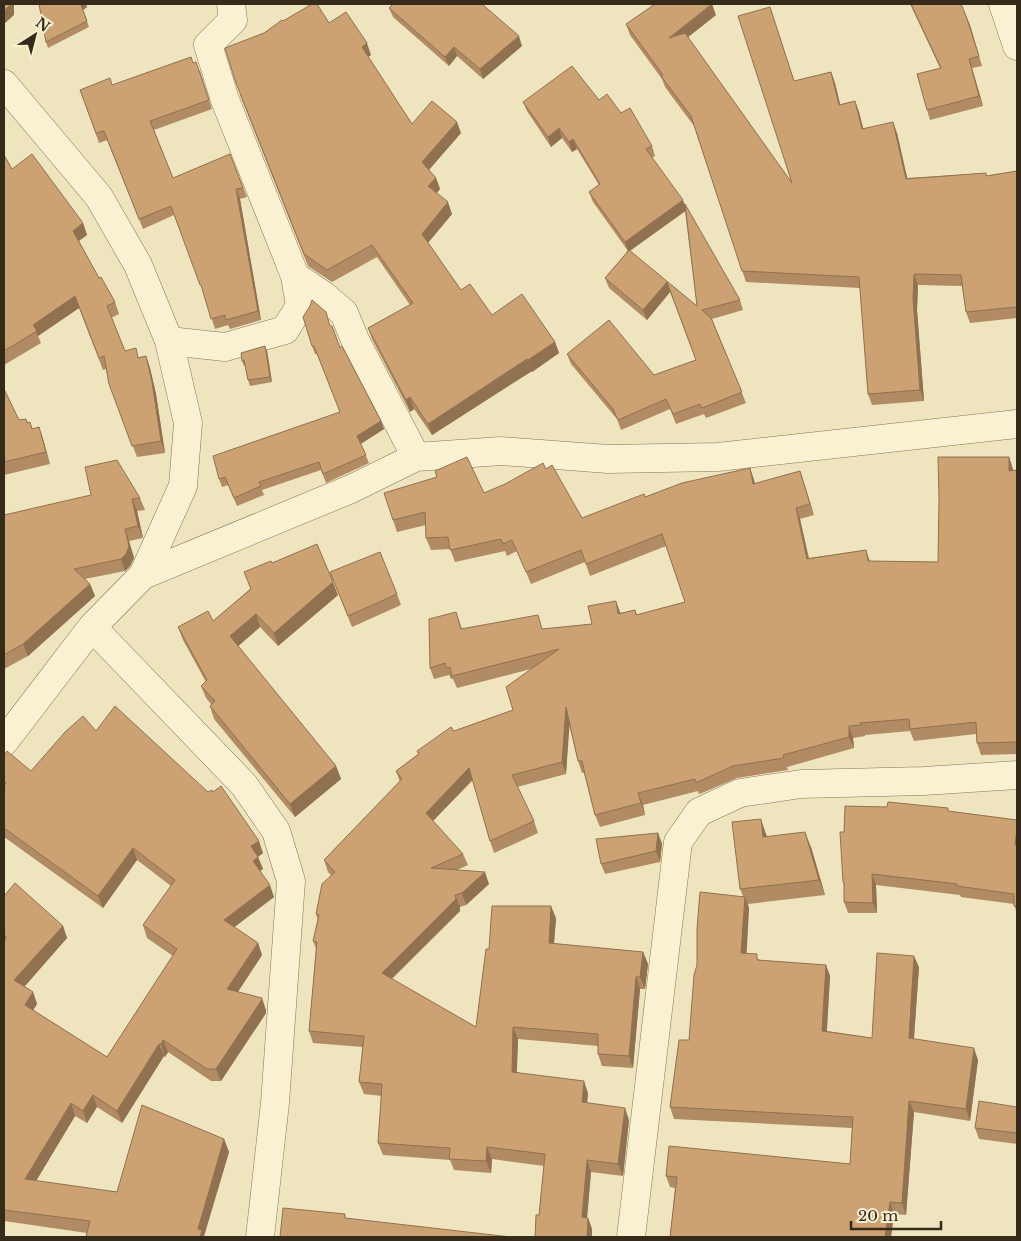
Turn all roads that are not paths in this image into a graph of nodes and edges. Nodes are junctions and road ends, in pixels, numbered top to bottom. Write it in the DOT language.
graph roads {
  1 [pos="231,4"];
  2 [pos="1003,4"];
  3 [pos="1017,46"];
  4 [pos="4,84"];
  5 [pos="295,276"];
  6 [pos="169,341"];
  7 [pos="1017,424"];
  8 [pos="416,457"];
  9 [pos="143,575"];
  10 [pos="92,627"];
  11 [pos="4,742"];
  12 [pos="1017,775"];
  13 [pos="260,1237"];
  14 [pos="631,1237"];
  1 -- 5 [label="street"];
  2 -- 3 [label="street"];
  4 -- 6 [label="street"];
  5 -- 6 [label="street"];
  5 -- 8 [label="street"];
  6 -- 9 [label="street"];
  7 -- 8 [label="street"];
  8 -- 9 [label="street"];
  9 -- 10 [label="street"];
  10 -- 11 [label="street"];
  10 -- 13 [label="street"];
  12 -- 14 [label="street"];
}
